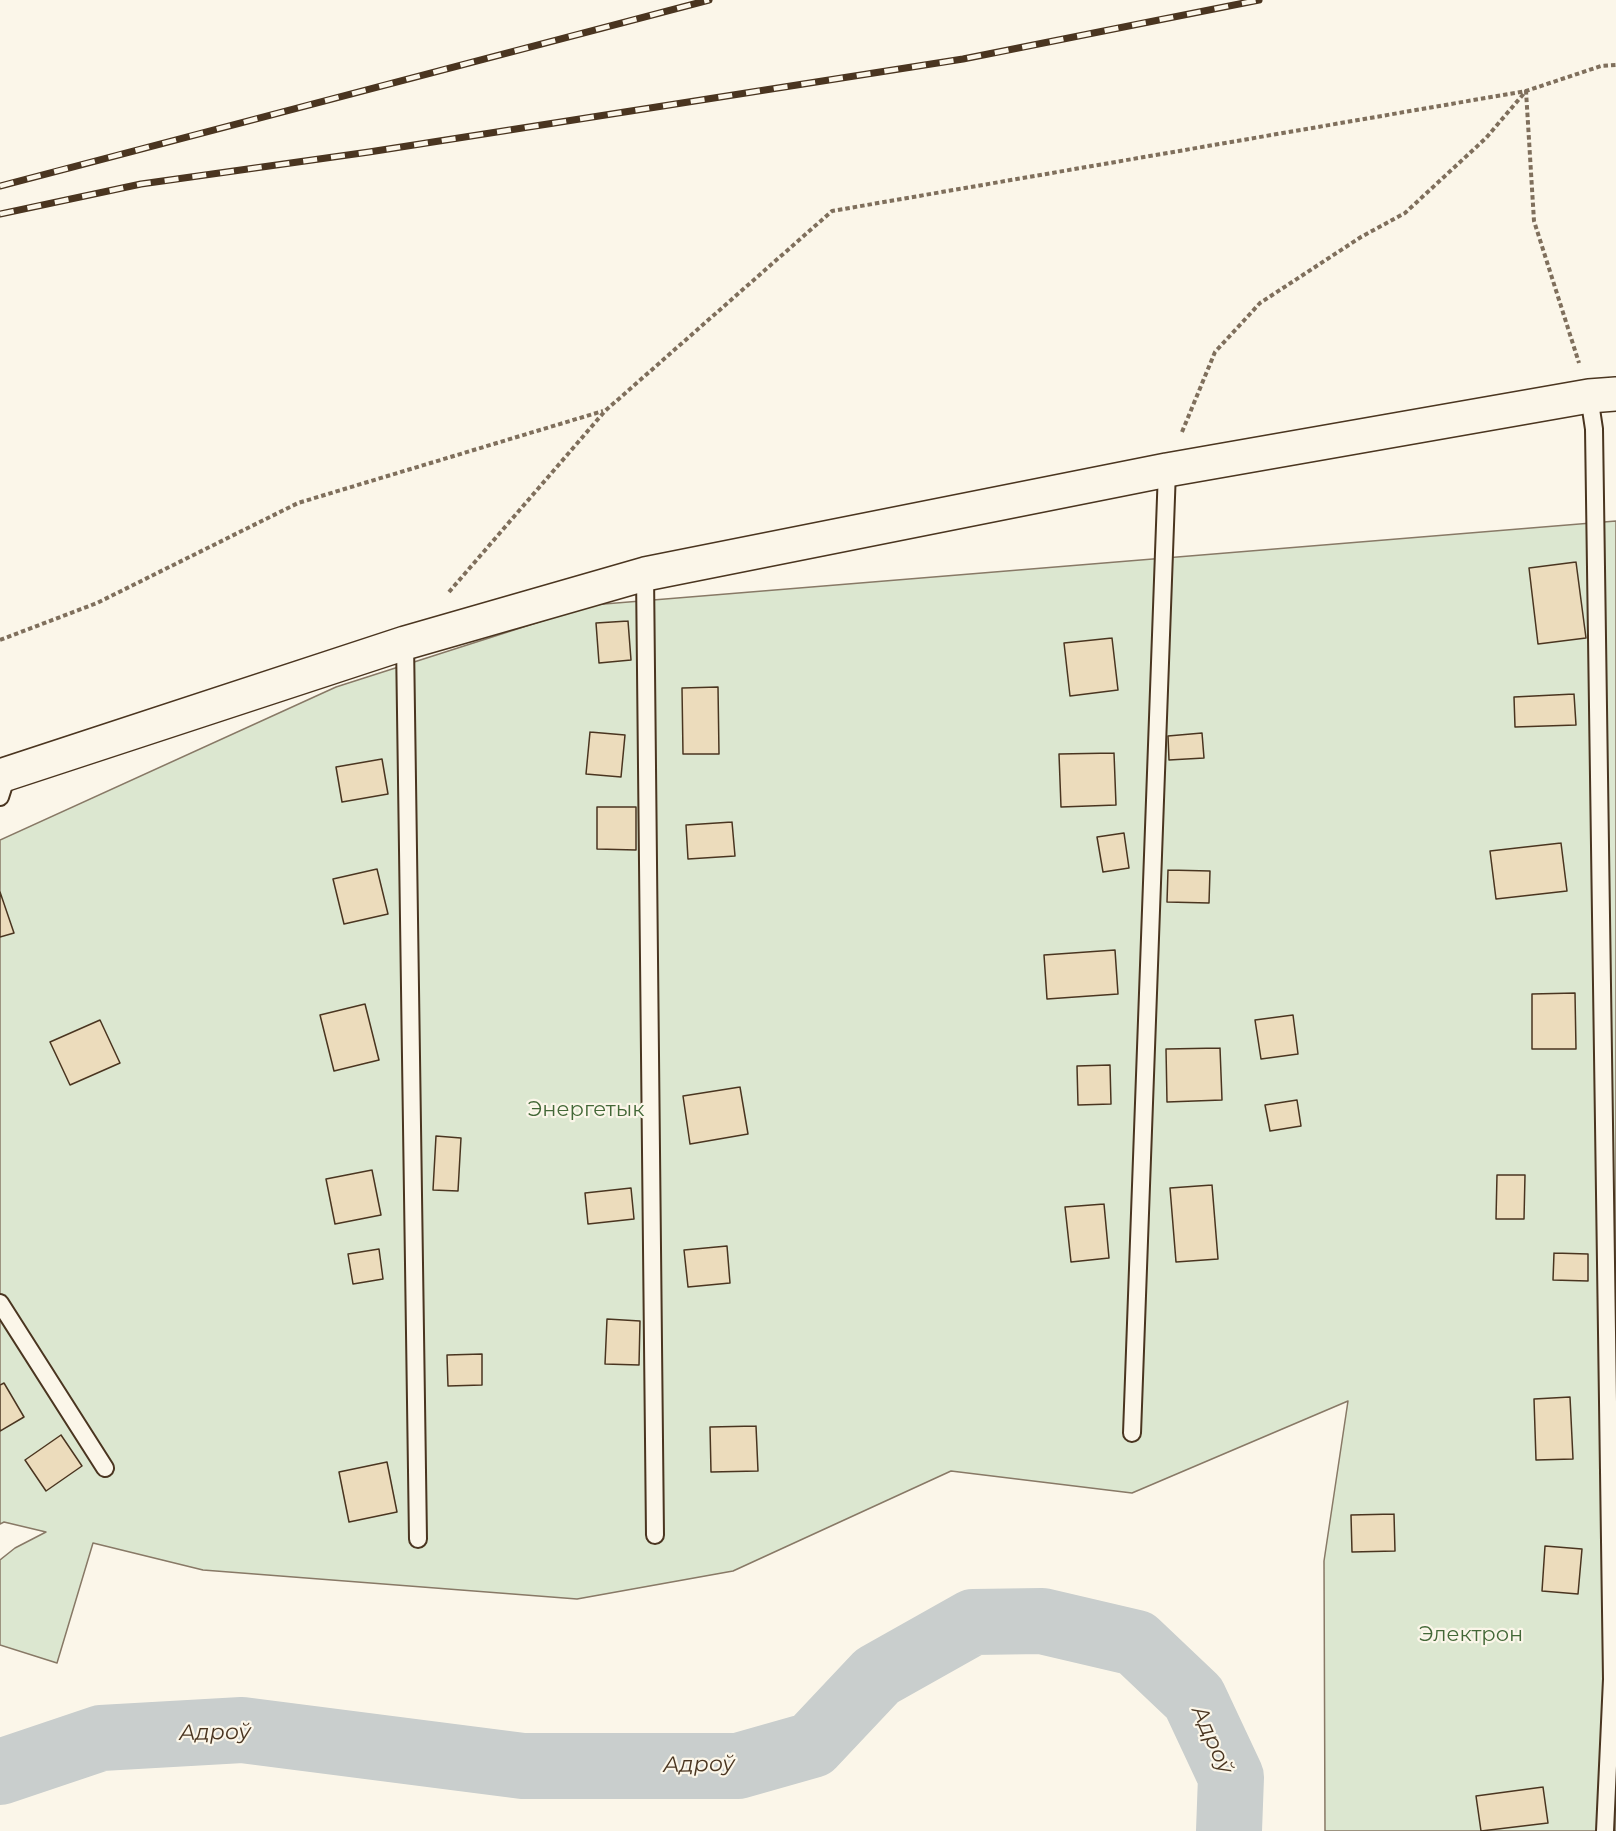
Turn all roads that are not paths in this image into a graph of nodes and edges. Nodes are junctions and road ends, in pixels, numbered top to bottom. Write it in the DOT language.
graph roads {
  1 [pos="1603,395"];
  2 [pos="1167,470"];
  3 [pos="645,574"];
  4 [pos="405,643"];
  5 [pos="2,783"];
  6 [pos="0,1303"];
  7 [pos="1132,1433"];
  8 [pos="105,1468"];
  9 [pos="655,1535"];
  10 [pos="418,1539"];
  11 [pos="1605,1831"];
  1 -- 2 [label="street"];
  1 -- 11 [label="lane"];
  2 -- 3 [label="street"];
  2 -- 7 [label="lane"];
  3 -- 4 [label="street"];
  3 -- 9 [label="lane"];
  4 -- 5 [label="street"];
  4 -- 10 [label="lane"];
  6 -- 8 [label="lane"];
}
